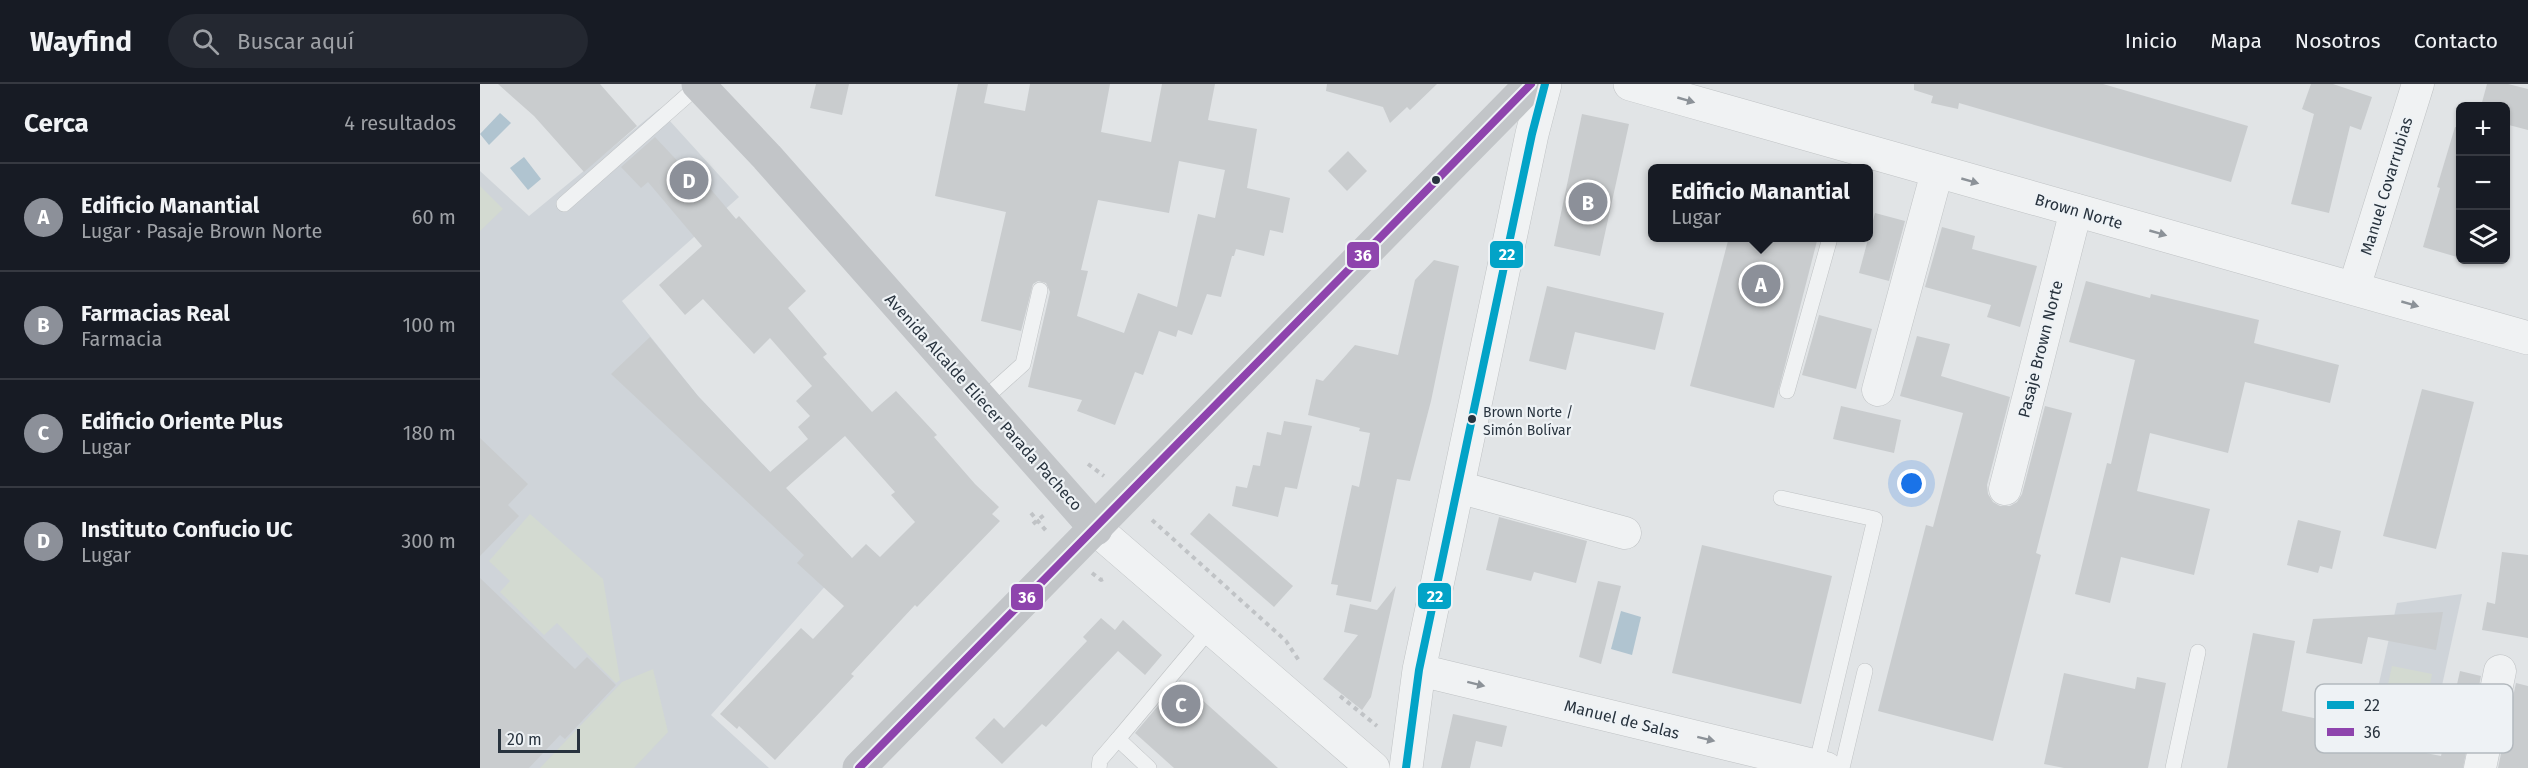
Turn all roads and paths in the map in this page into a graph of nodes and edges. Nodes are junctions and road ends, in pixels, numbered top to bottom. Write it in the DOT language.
graph roads {
  1 [pos="1531,84"];
  2 [pos="1545,84"];
  3 [pos="1630,84"];
  4 [pos="2418,84"];
  5 [pos="698,85"];
  6 [pos="1937,172"];
  7 [pos="564,204"];
  8 [pos="2076,210"];
  9 [pos="1829,242"];
  10 [pos="2354,288"];
  11 [pos="1040,290"];
  12 [pos="2528,338"];
  13 [pos="1878,390"];
  14 [pos="1787,391"];
  15 [pos="983,400"];
  16 [pos="1088,464"];
  17 [pos="1107,478"];
  18 [pos="1458,487"];
  19 [pos="2005,489"];
  20 [pos="1781,498"];
  21 [pos="1031,513"];
  22 [pos="1046,513"];
  23 [pos="1152,520"];
  24 [pos="1037,521"];
  25 [pos="1033,524"];
  26 [pos="1158,527"];
  27 [pos="1096,529"];
  28 [pos="1625,533"];
  29 [pos="1154,534"];
  30 [pos="1053,538"];
  31 [pos="1092,573"];
  32 [pos="1101,580"];
  33 [pos="1211,628"];
  34 [pos="2198,652"];
  35 [pos="1301,664"];
  36 [pos="1419,670"];
  37 [pos="1865,671"];
  38 [pos="2500,671"];
  39 [pos="2497,684"];
  40 [pos="1335,692"];
  41 [pos="1377,726"];
  42 [pos="1118,739"];
  43 [pos="2483,753"];
  44 [pos="1828,767"];
  45 [pos="859,768"];
  46 [pos="1099,768"];
  47 [pos="1149,768"];
  48 [pos="1373,768"];
  49 [pos="1406,768"];
  50 [pos="2173,768"];
  51 [pos="2480,768"];
  1 -- 27 [label="main road"];
  2 -- 18 [label="street"];
  3 -- 6 [label="street, Brown Norte, one-way"];
  4 -- 10 [label="street, Manuel Covarrubias"];
  5 -- 7 [label="lane"];
  5 -- 15 [label="main road, Avenida Alcalde Eliecer Parada Pacheco"];
  6 -- 8 [label="street, Brown Norte, one-way"];
  6 -- 13 [label="street"];
  8 -- 10 [label="street, Brown Norte, one-way"];
  8 -- 19 [label="street, Pasaje Brown Norte"];
  9 -- 14 [label="lane"];
  10 -- 12 [label="street, Brown Norte, one-way"];
  11 -- 15 [label="lane"];
  15 -- 27 [label="main road, Avenida Alcalde Eliecer Parada Pacheco"];
  16 -- 17 [label="path"];
  18 -- 28 [label="street"];
  18 -- 36 [label="street"];
  20 -- 44 [label="lane"];
  21 -- 24 [label="path"];
  22 -- 24 [label="path"];
  23 -- 26 [label="path"];
  24 -- 25 [label="path"];
  24 -- 30 [label="path"];
  26 -- 29 [label="path"];
  26 -- 35 [label="path"];
  27 -- 33 [label="street, Avenida Alcalde Eliecer Parada Pacheco"];
  27 -- 45 [label="main road"];
  31 -- 32 [label="path"];
  33 -- 42 [label="lane"];
  33 -- 48 [label="street, Avenida Alcalde Eliecer Parada Pacheco"];
  34 -- 50 [label="lane"];
  36 -- 44 [label="street, Manuel de Salas, one-way"];
  36 -- 49 [label="street"];
  37 -- 44 [label="lane"];
  38 -- 39 [label="street"];
  40 -- 41 [label="path"];
  42 -- 46 [label="lane"];
  42 -- 47 [label="lane"];
  43 -- 51 [label="street"];
}
